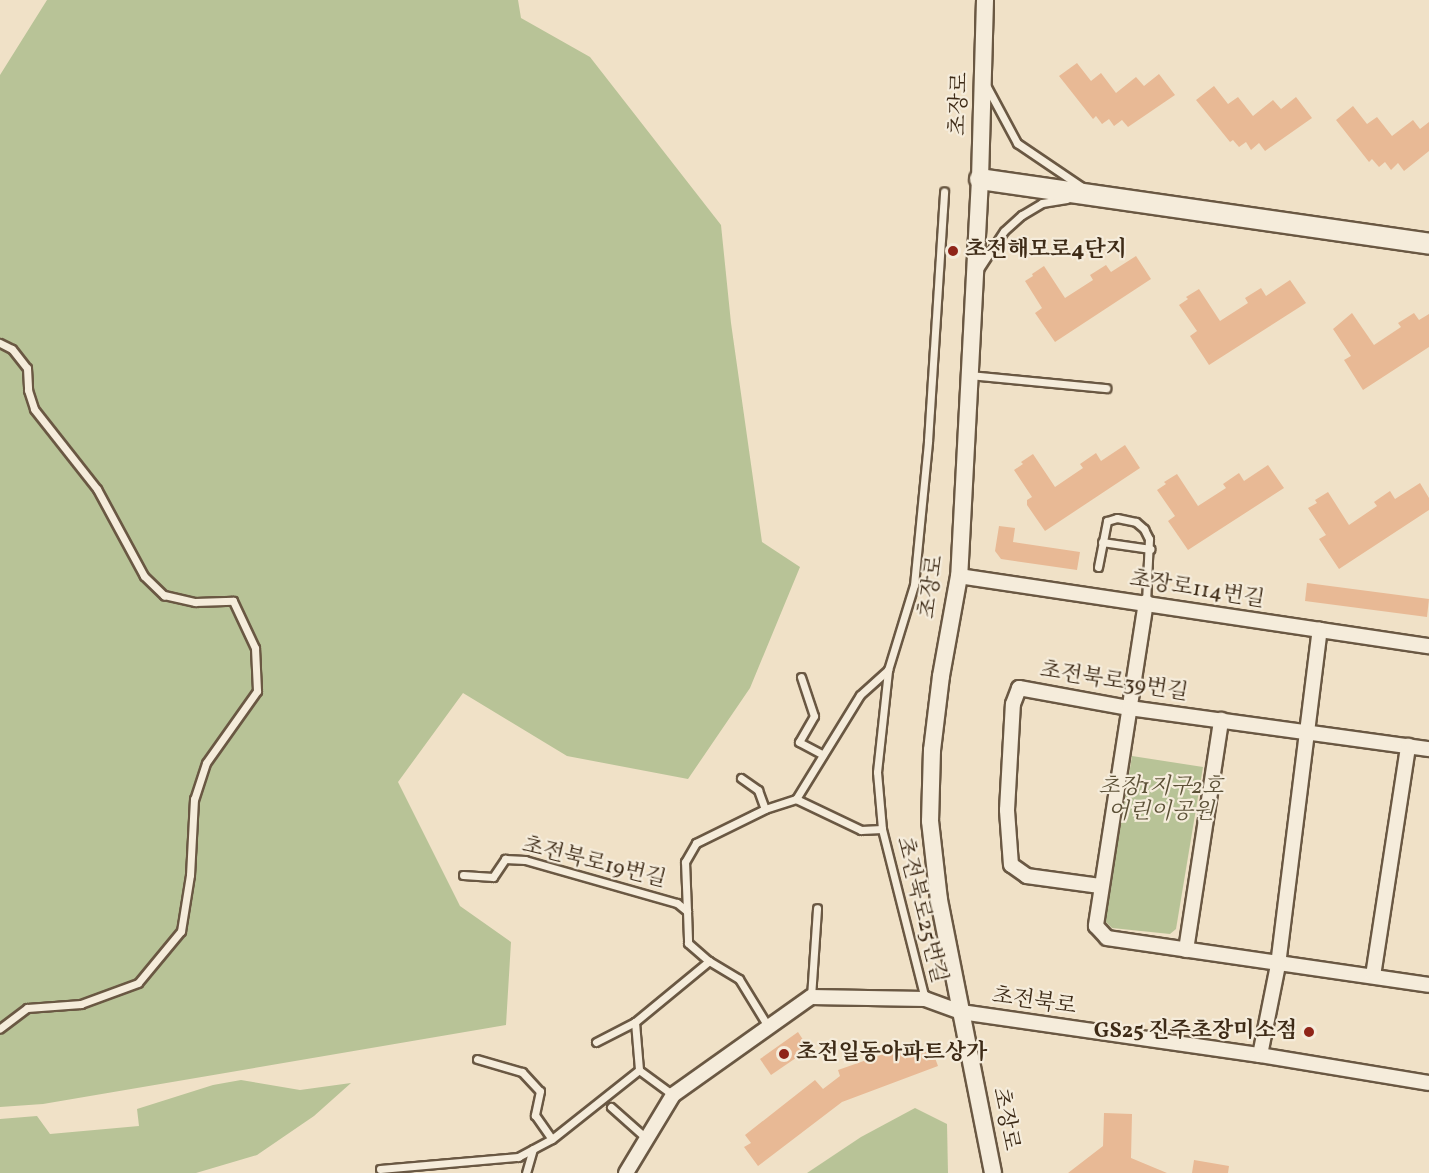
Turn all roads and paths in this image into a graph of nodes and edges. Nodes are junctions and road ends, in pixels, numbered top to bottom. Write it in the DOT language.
graph roads {
  1 [pos="985,0"];
  2 [pos="984,81"];
  3 [pos="980,179"];
  4 [pos="944,192"];
  5 [pos="1094,195"];
  6 [pos="1429,244"];
  7 [pos="976,274"];
  8 [pos="0,343"];
  9 [pos="970,375"];
  10 [pos="1106,388"];
  11 [pos="1102,542"];
  12 [pos="1150,549"];
  13 [pos="1098,567"];
  14 [pos="959,576"];
  15 [pos="1146,603"];
  16 [pos="1320,630"];
  17 [pos="1429,646"];
  18 [pos="888,670"];
  19 [pos="801,677"];
  20 [pos="1129,708"];
  21 [pos="1221,720"];
  22 [pos="1305,732"];
  23 [pos="1408,746"];
  24 [pos="1429,749"];
  25 [pos="823,755"];
  26 [pos="741,777"];
  27 [pos="796,799"];
  28 [pos="765,809"];
  29 [pos="882,829"];
  30 [pos="463,875"];
  31 [pos="1100,886"];
  32 [pos="817,908"];
  33 [pos="687,911"];
  34 [pos="1186,950"];
  35 [pos="709,961"];
  36 [pos="1278,965"];
  37 [pos="1373,976"];
  38 [pos="1429,985"];
  39 [pos="811,997"];
  40 [pos="925,999"];
  41 [pos="961,1012"];
  42 [pos="634,1022"];
  43 [pos="0,1028"];
  44 [pos="769,1028"];
  45 [pos="596,1042"];
  46 [pos="1260,1056"];
  47 [pos="477,1059"];
  48 [pos="639,1070"];
  49 [pos="1429,1083"];
  50 [pos="673,1095"];
  51 [pos="611,1107"];
  52 [pos="552,1139"];
  53 [pos="647,1139"];
  54 [pos="533,1149"];
  55 [pos="380,1169"];
  56 [pos="526,1173"];
  57 [pos="626,1173"];
  58 [pos="993,1173"];
  1 -- 2 [label="street, 초장로"];
  2 -- 3 [label="street, 초장로"];
  2 -- 5 [label="lane"];
  3 -- 5 [label="main road"];
  3 -- 7 [label="street, 초장로"];
  4 -- 18 [label="lane, 초전북로25번길"];
  5 -- 6 [label="main road"];
  5 -- 7 [label="lane"];
  7 -- 9 [label="street, 초장로"];
  8 -- 43 [label="lane"];
  9 -- 10 [label="lane"];
  9 -- 14 [label="street, 초장로"];
  11 -- 12 [label="lane"];
  11 -- 12 [label="lane"];
  11 -- 13 [label="lane"];
  12 -- 15 [label="lane"];
  14 -- 15 [label="street, 초장로114번길"];
  14 -- 41 [label="street, 초장로"];
  15 -- 16 [label="street, 초장로114번길"];
  15 -- 20 [label="street"];
  16 -- 17 [label="street, 초장로114번길"];
  16 -- 22 [label="street"];
  18 -- 25 [label="lane"];
  18 -- 29 [label="lane, 초전북로25번길"];
  19 -- 25 [label="lane"];
  20 -- 21 [label="street, 초전북로39번길"];
  20 -- 31 [label="street"];
  20 -- 31 [label="street, 초전북로39번길"];
  21 -- 22 [label="street, 초전북로39번길"];
  21 -- 34 [label="street"];
  22 -- 23 [label="street, 초전북로39번길"];
  22 -- 36 [label="street"];
  23 -- 24 [label="street, 초전북로39번길"];
  23 -- 37 [label="street"];
  25 -- 27 [label="lane"];
  26 -- 28 [label="lane"];
  27 -- 28 [label="lane"];
  27 -- 29 [label="lane, 초전북로25번길"];
  28 -- 33 [label="lane, 초전북로19번길"];
  29 -- 40 [label="lane, 초전북로25번길"];
  30 -- 33 [label="lane, 초전북로19번길"];
  31 -- 34 [label="street"];
  32 -- 39 [label="lane"];
  33 -- 35 [label="lane, 초전북로19번길"];
  34 -- 36 [label="street"];
  35 -- 42 [label="lane"];
  35 -- 44 [label="lane, 초전북로19번길"];
  36 -- 37 [label="street"];
  36 -- 46 [label="street"];
  37 -- 38 [label="street"];
  39 -- 40 [label="street, 초전북로"];
  39 -- 44 [label="street"];
  40 -- 41 [label="street, 초전북로"];
  41 -- 46 [label="street, 초전북로"];
  41 -- 58 [label="street, 초장로"];
  42 -- 45 [label="lane"];
  42 -- 48 [label="lane"];
  44 -- 50 [label="street"];
  46 -- 49 [label="street, 초전북로"];
  47 -- 52 [label="lane"];
  48 -- 50 [label="lane"];
  48 -- 52 [label="lane"];
  50 -- 53 [label="street"];
  51 -- 53 [label="lane"];
  52 -- 54 [label="lane"];
  53 -- 57 [label="street"];
  54 -- 55 [label="lane"];
  54 -- 56 [label="lane"];
}
